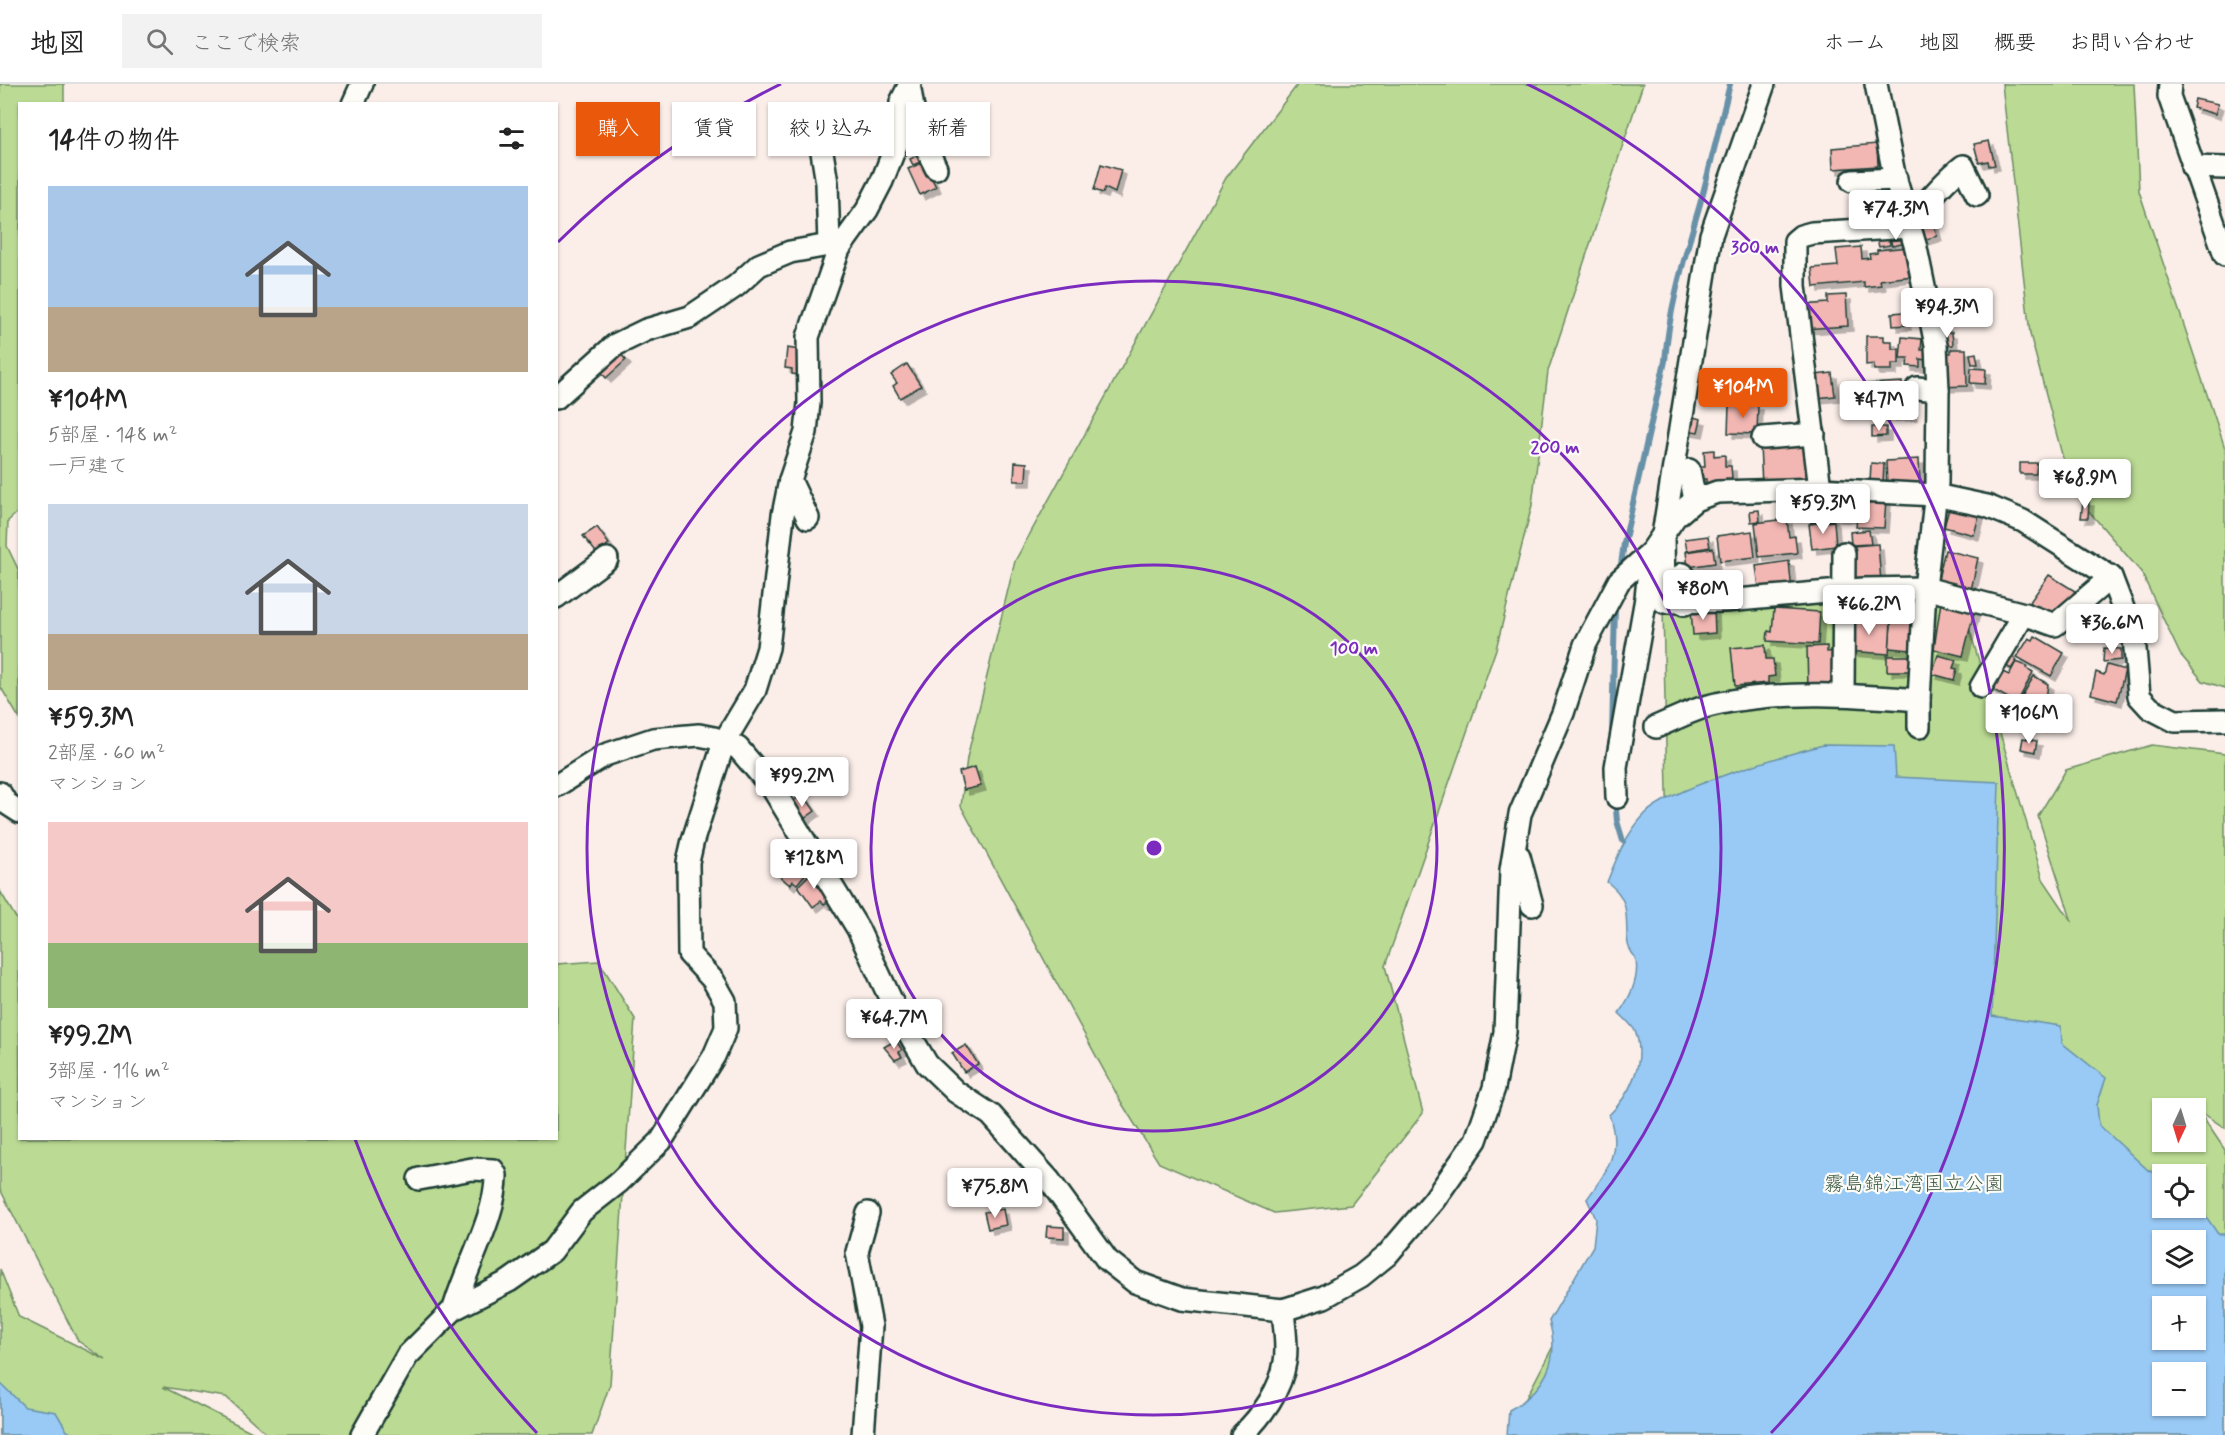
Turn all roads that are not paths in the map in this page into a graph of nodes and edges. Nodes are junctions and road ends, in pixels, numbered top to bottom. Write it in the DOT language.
graph roads {
  1 [pos="362,84"];
  2 [pos="910,84"];
  3 [pos="1764,84"];
  4 [pos="1876,84"];
  5 [pos="2170,84"];
  6 [pos="354,102"];
  7 [pos="823,156"];
  8 [pos="936,168"];
  9 [pos="2192,168"];
  10 [pos="2225,168"];
  11 [pos="1896,179"];
  12 [pos="1852,182"];
  13 [pos="1977,195"];
  14 [pos="1909,224"];
  15 [pos="834,247"];
  16 [pos="2225,255"];
  17 [pos="558,396"];
  18 [pos="1814,434"];
  19 [pos="1763,438"];
  20 [pos="1689,470"];
  21 [pos="790,480"];
  22 [pos="1820,489"];
  23 [pos="1935,495"];
  24 [pos="1695,500"];
  25 [pos="808,518"];
  26 [pos="1657,544"];
  27 [pos="1844,553"];
  28 [pos="607,559"];
  29 [pos="1683,574"];
  30 [pos="2111,577"];
  31 [pos="1926,588"];
  32 [pos="1843,591"];
  33 [pos="558,596"];
  34 [pos="1684,604"];
  35 [pos="2024,614"];
  36 [pos="1981,687"];
  37 [pos="1843,694"];
  38 [pos="1919,700"];
  39 [pos="2225,720"];
  40 [pos="1656,727"];
  41 [pos="1919,727"];
  42 [pos="724,742"];
  43 [pos="558,785"];
  44 [pos="0,793"];
  45 [pos="1617,797"];
  46 [pos="18,811"];
  47 [pos="1516,840"];
  48 [pos="1532,905"];
  49 [pos="418,1179"];
  50 [pos="868,1214"];
  51 [pos="454,1309"];
  52 [pos="1283,1310"];
  53 [pos="362,1435"];
  54 [pos="863,1435"];
  55 [pos="1242,1435"];
  1 -- 6 [label="street"];
  2 -- 8 [label="street"];
  2 -- 15 [label="street"];
  3 -- 26 [label="street"];
  4 -- 11 [label="street"];
  5 -- 9 [label="street"];
  7 -- 15 [label="street"];
  9 -- 10 [label="street"];
  9 -- 16 [label="street"];
  11 -- 12 [label="street"];
  11 -- 14 [label="street"];
  13 -- 14 [label="street"];
  14 -- 18 [label="street"];
  14 -- 23 [label="street"];
  15 -- 17 [label="street"];
  15 -- 21 [label="street"];
  18 -- 19 [label="street"];
  18 -- 22 [label="street"];
  20 -- 24 [label="street"];
  21 -- 25 [label="street"];
  21 -- 42 [label="street"];
  22 -- 23 [label="street"];
  22 -- 24 [label="street"];
  23 -- 30 [label="street"];
  23 -- 31 [label="street"];
  24 -- 26 [label="street"];
  26 -- 34 [label="street"];
  26 -- 45 [label="street"];
  26 -- 47 [label="street"];
  27 -- 32 [label="street"];
  28 -- 33 [label="street"];
  29 -- 34 [label="street"];
  30 -- 35 [label="street"];
  30 -- 39 [label="street"];
  31 -- 32 [label="street"];
  31 -- 35 [label="street"];
  31 -- 38 [label="street"];
  32 -- 34 [label="street"];
  32 -- 37 [label="street"];
  35 -- 36 [label="street"];
  37 -- 38 [label="street"];
  37 -- 40 [label="street"];
  38 -- 41 [label="street"];
  42 -- 43 [label="street"];
  42 -- 51 [label="street"];
  42 -- 52 [label="street"];
  44 -- 46 [label="street"];
  47 -- 48 [label="street"];
  47 -- 52 [label="street"];
  49 -- 51 [label="street"];
  50 -- 54 [label="street"];
  51 -- 53 [label="street"];
  52 -- 55 [label="street"];
}
